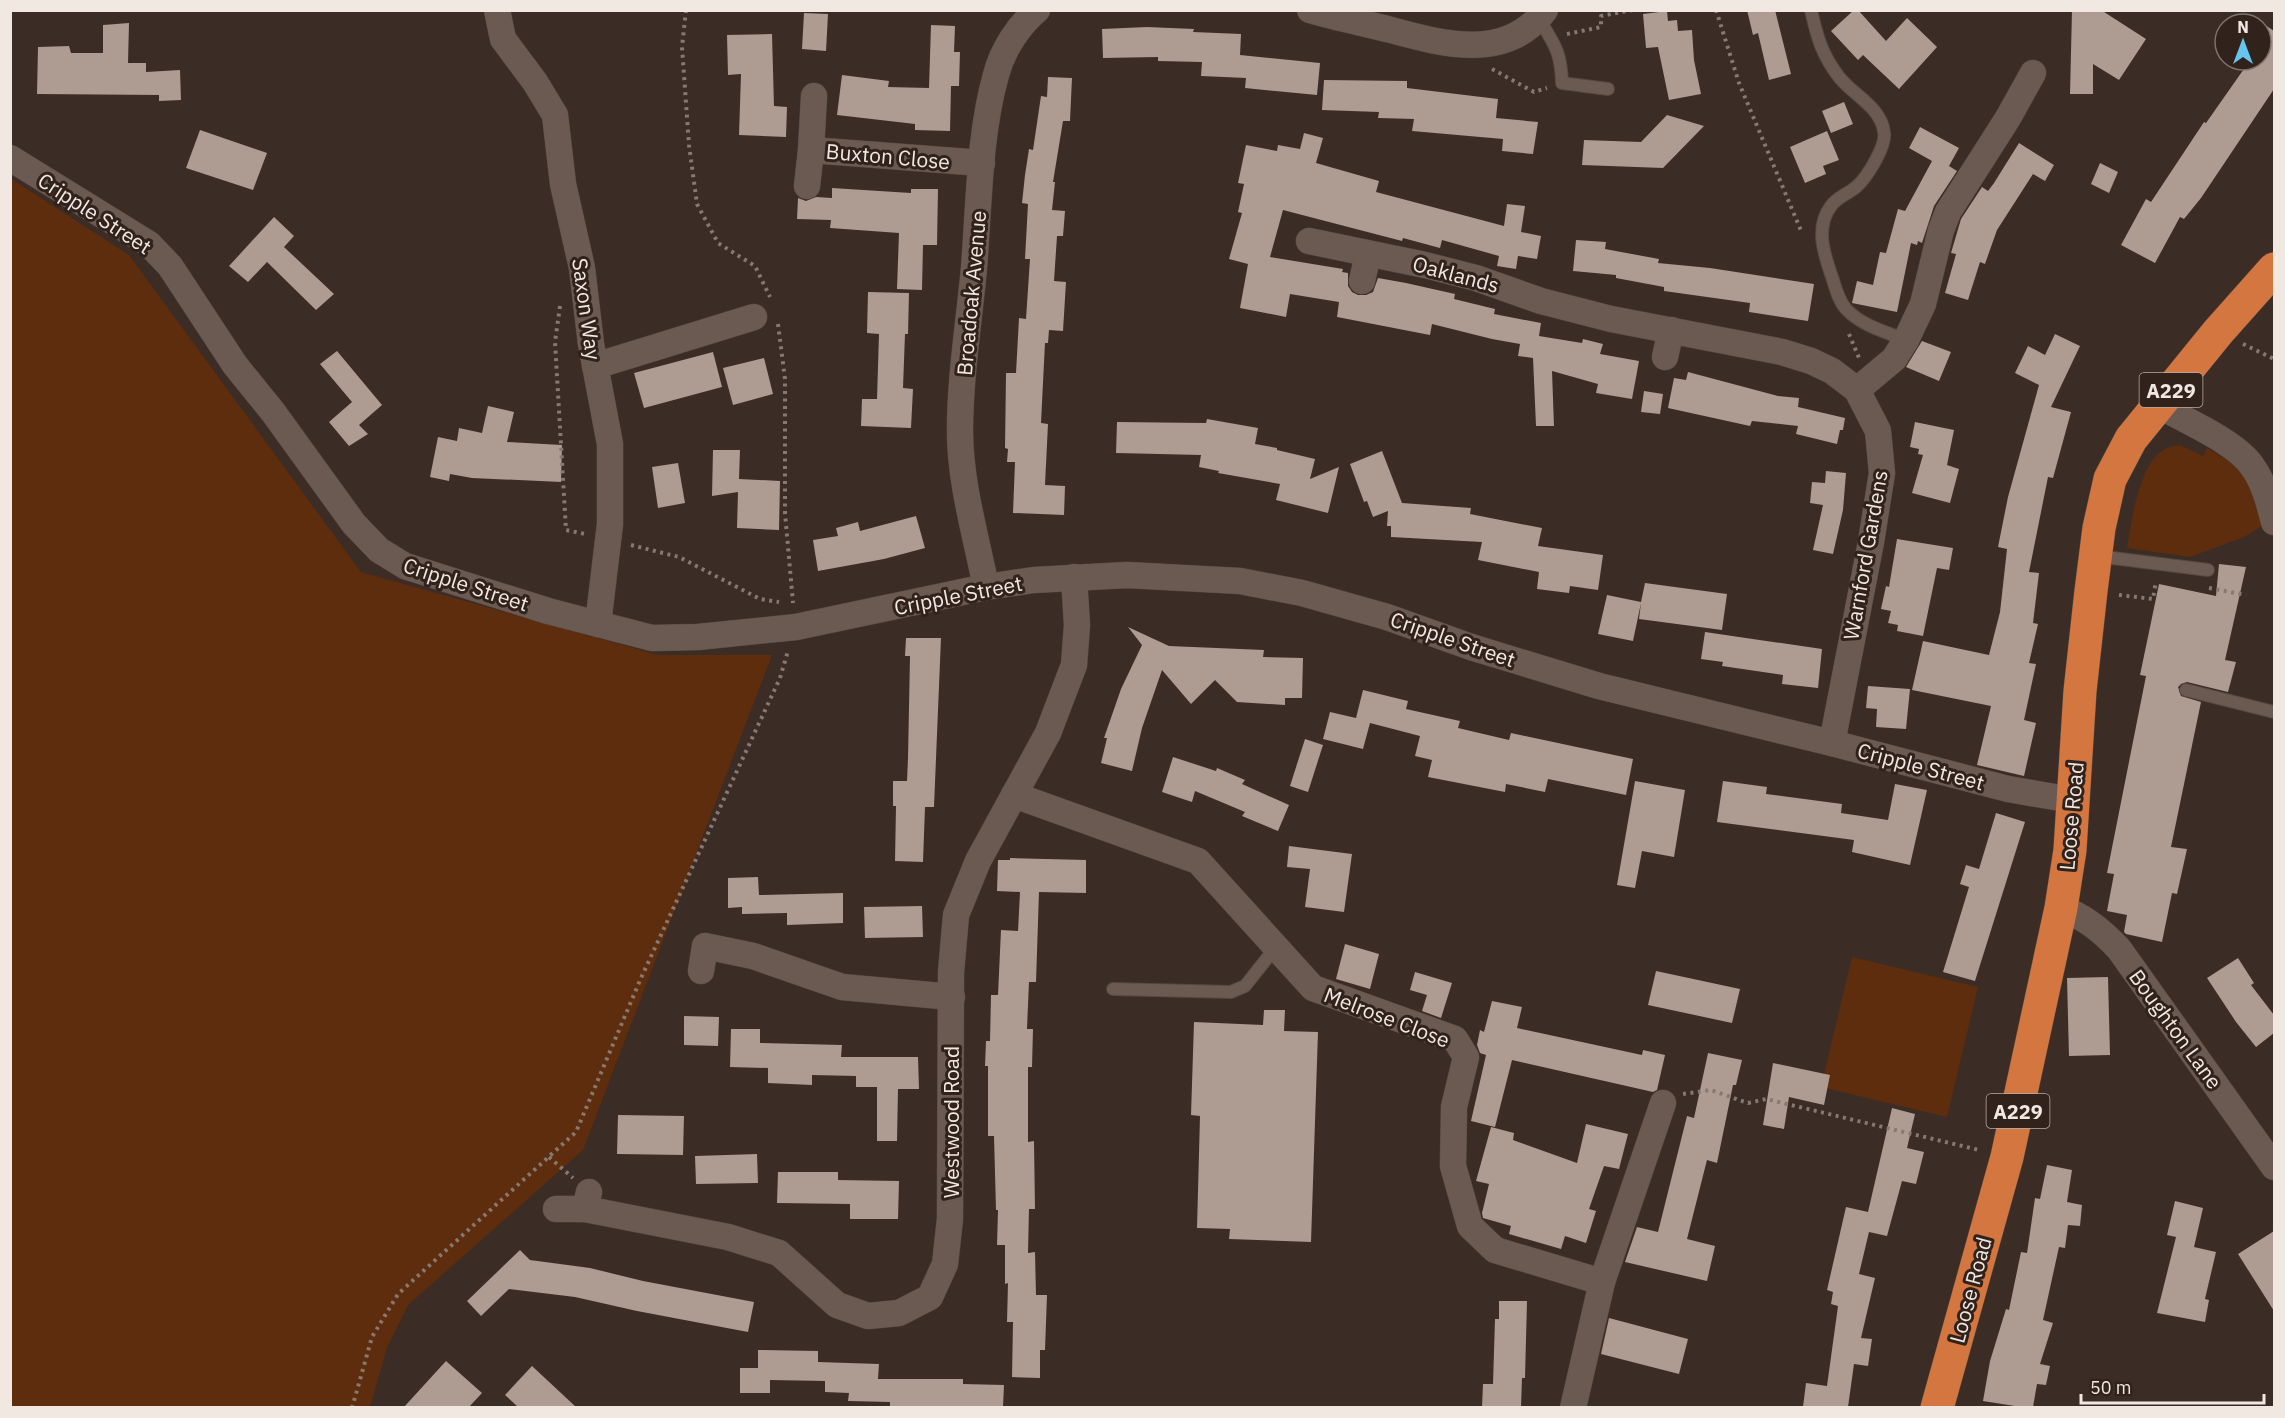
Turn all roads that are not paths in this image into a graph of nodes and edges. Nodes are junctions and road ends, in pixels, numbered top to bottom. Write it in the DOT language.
graph roads {
  1 [pos="497,10"];
  2 [pos="1310,10"];
  3 [pos="1811,10"];
  4 [pos="1028,13"];
  5 [pos="1545,23"];
  6 [pos="2033,73"];
  7 [pos="1608,90"];
  8 [pos="814,96"];
  9 [pos="811,150"];
  10 [pos="10,158"];
  11 [pos="982,163"];
  12 [pos="807,186"];
  13 [pos="1309,241"];
  14 [pos="1368,254"];
  15 [pos="2274,269"];
  16 [pos="1362,281"];
  17 [pos="1541,301"];
  18 [pos="754,317"];
  19 [pos="1671,330"];
  20 [pos="1906,340"];
  21 [pos="1665,357"];
  22 [pos="595,366"];
  23 [pos="1862,386"];
  24 [pos="2158,405"];
  25 [pos="2274,522"];
  26 [pos="2096,556"];
  27 [pos="2208,570"];
  28 [pos="1074,578"];
  29 [pos="986,587"];
  30 [pos="598,624"];
  31 [pos="2186,690"];
  32 [pos="2274,712"];
  33 [pos="1832,743"];
  34 [pos="1014,795"];
  35 [pos="2073,800"];
  36 [pos="2061,908"];
  37 [pos="1276,947"];
  38 [pos="703,958"];
  39 [pos="1113,989"];
  40 [pos="952,997"];
  41 [pos="1663,1103"];
  42 [pos="2272,1157"];
  43 [pos="556,1209"];
  44 [pos="1602,1282"];
  45 [pos="1573,1407"];
  46 [pos="1937,1407"];
  1 -- 22 [label="street, Saxon Way"];
  2 -- 5 [label="street"];
  3 -- 20 [label="lane"];
  4 -- 11 [label="street, Broadoak Avenue"];
  5 -- 7 [label="lane"];
  6 -- 20 [label="street"];
  8 -- 9 [label="street, Buxton Close"];
  9 -- 11 [label="street, Buxton Close"];
  9 -- 12 [label="street"];
  10 -- 30 [label="street, Cripple Street"];
  11 -- 29 [label="street, Broadoak Avenue"];
  13 -- 14 [label="street, Oaklands"];
  14 -- 16 [label="street"];
  14 -- 17 [label="street, Oaklands"];
  15 -- 24 [label="highway, Loose Road / A229"];
  17 -- 19 [label="street, Warnford Gardens"];
  18 -- 22 [label="street"];
  19 -- 21 [label="street"];
  19 -- 23 [label="street, Warnford Gardens"];
  20 -- 23 [label="street"];
  22 -- 30 [label="street, Saxon Way"];
  23 -- 33 [label="street, Warnford Gardens"];
  24 -- 25 [label="street"];
  24 -- 26 [label="highway, Loose Road / A229"];
  26 -- 27 [label="lane"];
  26 -- 35 [label="highway, Loose Road / A229"];
  28 -- 29 [label="street, Cripple Street"];
  28 -- 33 [label="street, Cripple Street"];
  28 -- 34 [label="street, Westwood Road"];
  29 -- 30 [label="street, Cripple Street"];
  31 -- 32 [label="lane"];
  33 -- 35 [label="street, Cripple Street"];
  34 -- 37 [label="street, Melrose Close"];
  34 -- 40 [label="street, Westwood Road"];
  35 -- 36 [label="highway, Loose Road / A229"];
  36 -- 42 [label="street, Boughton Lane"];
  36 -- 46 [label="highway, Loose Road / A229"];
  37 -- 39 [label="lane"];
  37 -- 44 [label="street, Melrose Close"];
  38 -- 40 [label="street"];
  40 -- 43 [label="street, Westwood Road"];
  41 -- 44 [label="street"];
  44 -- 45 [label="street"];
}
